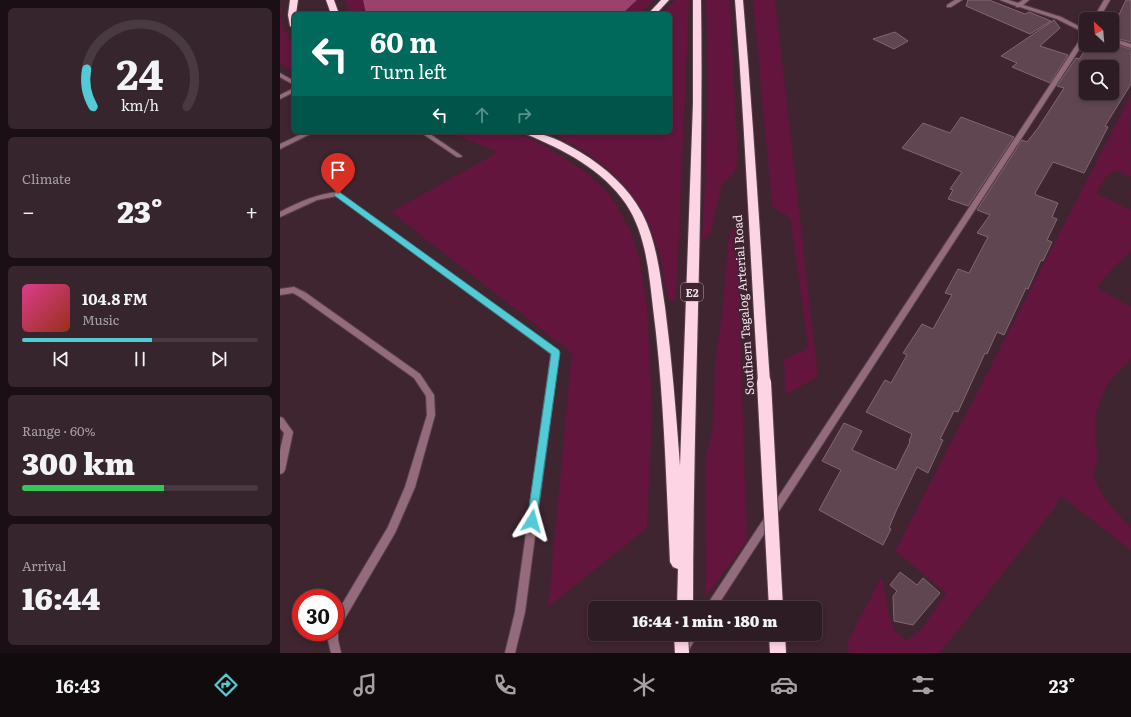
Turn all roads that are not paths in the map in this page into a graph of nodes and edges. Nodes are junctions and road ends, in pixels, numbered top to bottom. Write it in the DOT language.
graph roads {
  1 [pos="294,0"];
  2 [pos="330,0"];
  3 [pos="665,0"];
  4 [pos="697,0"];
  5 [pos="739,0"];
  6 [pos="958,0"];
  7 [pos="1004,0"];
  8 [pos="1026,0"];
  9 [pos="1108,0"];
  10 [pos="949,6"];
  11 [pos="1018,6"];
  12 [pos="292,12"];
  13 [pos="334,12"];
  14 [pos="654,12"];
  15 [pos="1100,12"];
  16 [pos="1079,28"];
  17 [pos="1119,42"];
  18 [pos="1079,46"];
  19 [pos="1131,46"];
  20 [pos="280,75"];
  21 [pos="292,82"];
  22 [pos="292,91"];
  23 [pos="280,97"];
  24 [pos="307,134"];
  25 [pos="426,134"];
  26 [pos="540,134"];
  27 [pos="280,147"];
  28 [pos="459,156"];
  29 [pos="280,215"];
  30 [pos="280,292"];
  31 [pos="280,420"];
  32 [pos="280,470"];
  33 [pos="680,601"];
  34 [pos="684,601"];
  35 [pos="715,601"];
  36 [pos="776,601"];
  37 [pos="344,611"];
  38 [pos="333,641"];
  39 [pos="683,641"];
  40 [pos="689,641"];
  41 [pos="777,641"];
  42 [pos="336,653"];
  43 [pos="510,653"];
  44 [pos="682,653"];
  45 [pos="778,653"];
  1 -- 12 [label="highway"];
  2 -- 13 [label="highway"];
  3 -- 14 [label="highway"];
  4 -- 34 [label="highway, E2"];
  5 -- 36 [label="highway, Southern Tagalog Arterial Road, bridge"];
  6 -- 10 [label="street"];
  7 -- 11 [label="street"];
  8 -- 11 [label="street"];
  9 -- 15 [label="street"];
  11 -- 16 [label="street"];
  17 -- 19 [label="street"];
  18 -- 35 [label="street"];
  20 -- 21 [label="street"];
  22 -- 23 [label="street"];
  24 -- 27 [label="street"];
  25 -- 28 [label="street"];
  26 -- 33 [label="highway"];
  29 -- 43 [label="street"];
  30 -- 37 [label="street"];
  31 -- 32 [label="street"];
  38 -- 42 [label="street"];
  39 -- 44 [label="highway, bridge"];
  40 -- 44 [label="street"];
  41 -- 45 [label="highway"];
}
